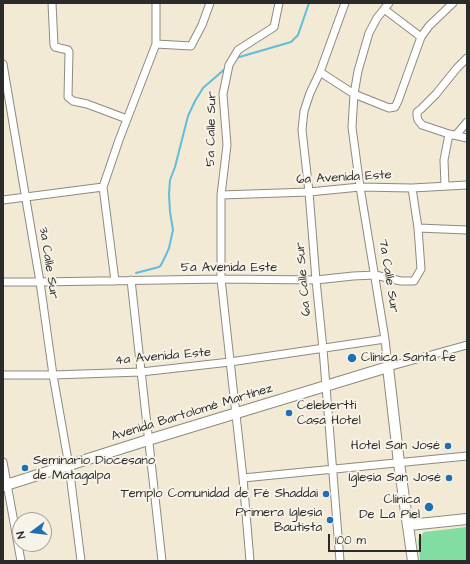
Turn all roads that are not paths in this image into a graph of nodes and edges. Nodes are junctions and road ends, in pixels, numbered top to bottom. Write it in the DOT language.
graph roads {
  1 [pos="52,3"];
  2 [pos="156,3"];
  3 [pos="210,3"];
  4 [pos="279,3"];
  5 [pos="345,3"];
  6 [pos="453,3"];
  7 [pos="386,6"];
  8 [pos="421,37"];
  9 [pos="156,44"];
  10 [pos="467,58"];
  11 [pos="3,64"];
  12 [pos="320,72"];
  13 [pos="354,94"];
  14 [pos="127,119"];
  15 [pos="467,122"];
  16 [pos="452,135"];
  17 [pos="467,138"];
  18 [pos="467,185"];
  19 [pos="445,186"];
  20 [pos="103,187"];
  21 [pos="360,187"];
  22 [pos="412,188"];
  23 [pos="309,192"];
  24 [pos="221,195"];
  25 [pos="25,197"];
  26 [pos="3,200"];
  27 [pos="418,228"];
  28 [pos="467,230"];
  29 [pos="375,275"];
  30 [pos="221,279"];
  31 [pos="131,280"];
  32 [pos="316,280"];
  33 [pos="114,281"];
  34 [pos="3,282"];
  35 [pos="40,282"];
  36 [pos="385,339"];
  37 [pos="467,345"];
  38 [pos="323,349"];
  39 [pos="230,362"];
  40 [pos="388,366"];
  41 [pos="141,372"];
  42 [pos="3,375"];
  43 [pos="53,375"];
  44 [pos="326,386"];
  45 [pos="236,413"];
  46 [pos="148,440"];
  47 [pos="467,456"];
  48 [pos="3,462"];
  49 [pos="399,463"];
  50 [pos="69,466"];
  51 [pos="333,469"];
  52 [pos="243,478"];
  53 [pos="5,485"];
  54 [pos="467,519"];
  55 [pos="409,525"];
  56 [pos="21,561"];
  57 [pos="81,561"];
  58 [pos="162,561"];
  59 [pos="250,561"];
  60 [pos="340,561"];
  61 [pos="413,561"];
  1 -- 14 [label="street"];
  2 -- 9 [label="street"];
  3 -- 9 [label="street"];
  4 -- 24 [label="street, 5a Calle Sur"];
  5 -- 12 [label="street, 6a Calle Sur"];
  6 -- 8 [label="street"];
  7 -- 8 [label="street"];
  7 -- 13 [label="street, 7a Calle Sur"];
  8 -- 13 [label="street"];
  9 -- 14 [label="street"];
  10 -- 16 [label="street"];
  11 -- 25 [label="street, 3a Calle Sur"];
  12 -- 13 [label="street"];
  12 -- 23 [label="street, 6a Calle Sur"];
  13 -- 21 [label="street, 7a Calle Sur"];
  14 -- 20 [label="street"];
  15 -- 16 [label="street"];
  16 -- 17 [label="street"];
  16 -- 19 [label="street"];
  18 -- 19 [label="street, 6a Avenida Este"];
  19 -- 22 [label="street, 6a Avenida Este"];
  20 -- 25 [label="street"];
  20 -- 33 [label="street"];
  21 -- 22 [label="street, 6a Avenida Este"];
  21 -- 23 [label="street, 6a Avenida Este"];
  21 -- 29 [label="street, 7a Calle Sur"];
  22 -- 27 [label="street"];
  23 -- 24 [label="street, 6a Avenida Este"];
  23 -- 32 [label="street, 6a Calle Sur"];
  24 -- 30 [label="street, 5a Calle Sur"];
  25 -- 26 [label="street"];
  25 -- 35 [label="street, 3a Calle Sur"];
  27 -- 28 [label="street"];
  27 -- 29 [label="street, 5a Avenida Este"];
  29 -- 32 [label="street, 5a Avenida Este"];
  29 -- 36 [label="street, 7a Calle Sur"];
  30 -- 31 [label="street, 5a Avenida Este"];
  30 -- 32 [label="street, 5a Avenida Este"];
  30 -- 39 [label="street, 5a Calle Sur"];
  31 -- 33 [label="street, 5a Avenida Este"];
  31 -- 41 [label="street"];
  32 -- 38 [label="street, 6a Calle Sur"];
  33 -- 35 [label="street, 5a Avenida Este"];
  34 -- 35 [label="street, 5a Avenida Este"];
  35 -- 43 [label="street, 3a Calle Sur"];
  36 -- 38 [label="street"];
  36 -- 40 [label="street, 7a Calle Sur"];
  37 -- 40 [label="street"];
  38 -- 39 [label="street, 4a Avenida Este"];
  38 -- 44 [label="street, 6a Calle Sur"];
  39 -- 41 [label="street, 4a Avenida Este"];
  39 -- 45 [label="street, 5a Calle Sur"];
  40 -- 44 [label="street, Avenida Bartolomé Martínez"];
  40 -- 49 [label="street, 7a Calle Sur"];
  41 -- 43 [label="street, 4a Avenida Este"];
  41 -- 46 [label="street"];
  42 -- 43 [label="street, 4a Avenida Este"];
  43 -- 50 [label="street, 3a Calle Sur"];
  44 -- 45 [label="street, Avenida Bartolomé Martínez"];
  44 -- 51 [label="street, 6a Calle Sur"];
  45 -- 46 [label="street, Avenida Bartolomé Martínez"];
  45 -- 52 [label="street, 5a Calle Sur"];
  46 -- 50 [label="street, Avenida Bartolomé Martínez"];
  46 -- 58 [label="street"];
  47 -- 49 [label="street"];
  48 -- 53 [label="street"];
  49 -- 51 [label="street"];
  49 -- 55 [label="street, 7a Calle Sur"];
  50 -- 53 [label="street, Avenida Bartolomé Martínez"];
  50 -- 57 [label="street, 3a Calle Sur"];
  51 -- 52 [label="street"];
  51 -- 60 [label="street, 6a Calle Sur"];
  52 -- 59 [label="street, 5a Calle Sur"];
  53 -- 56 [label="street"];
  54 -- 55 [label="street"];
  55 -- 61 [label="street, 7a Calle Sur"];
}
